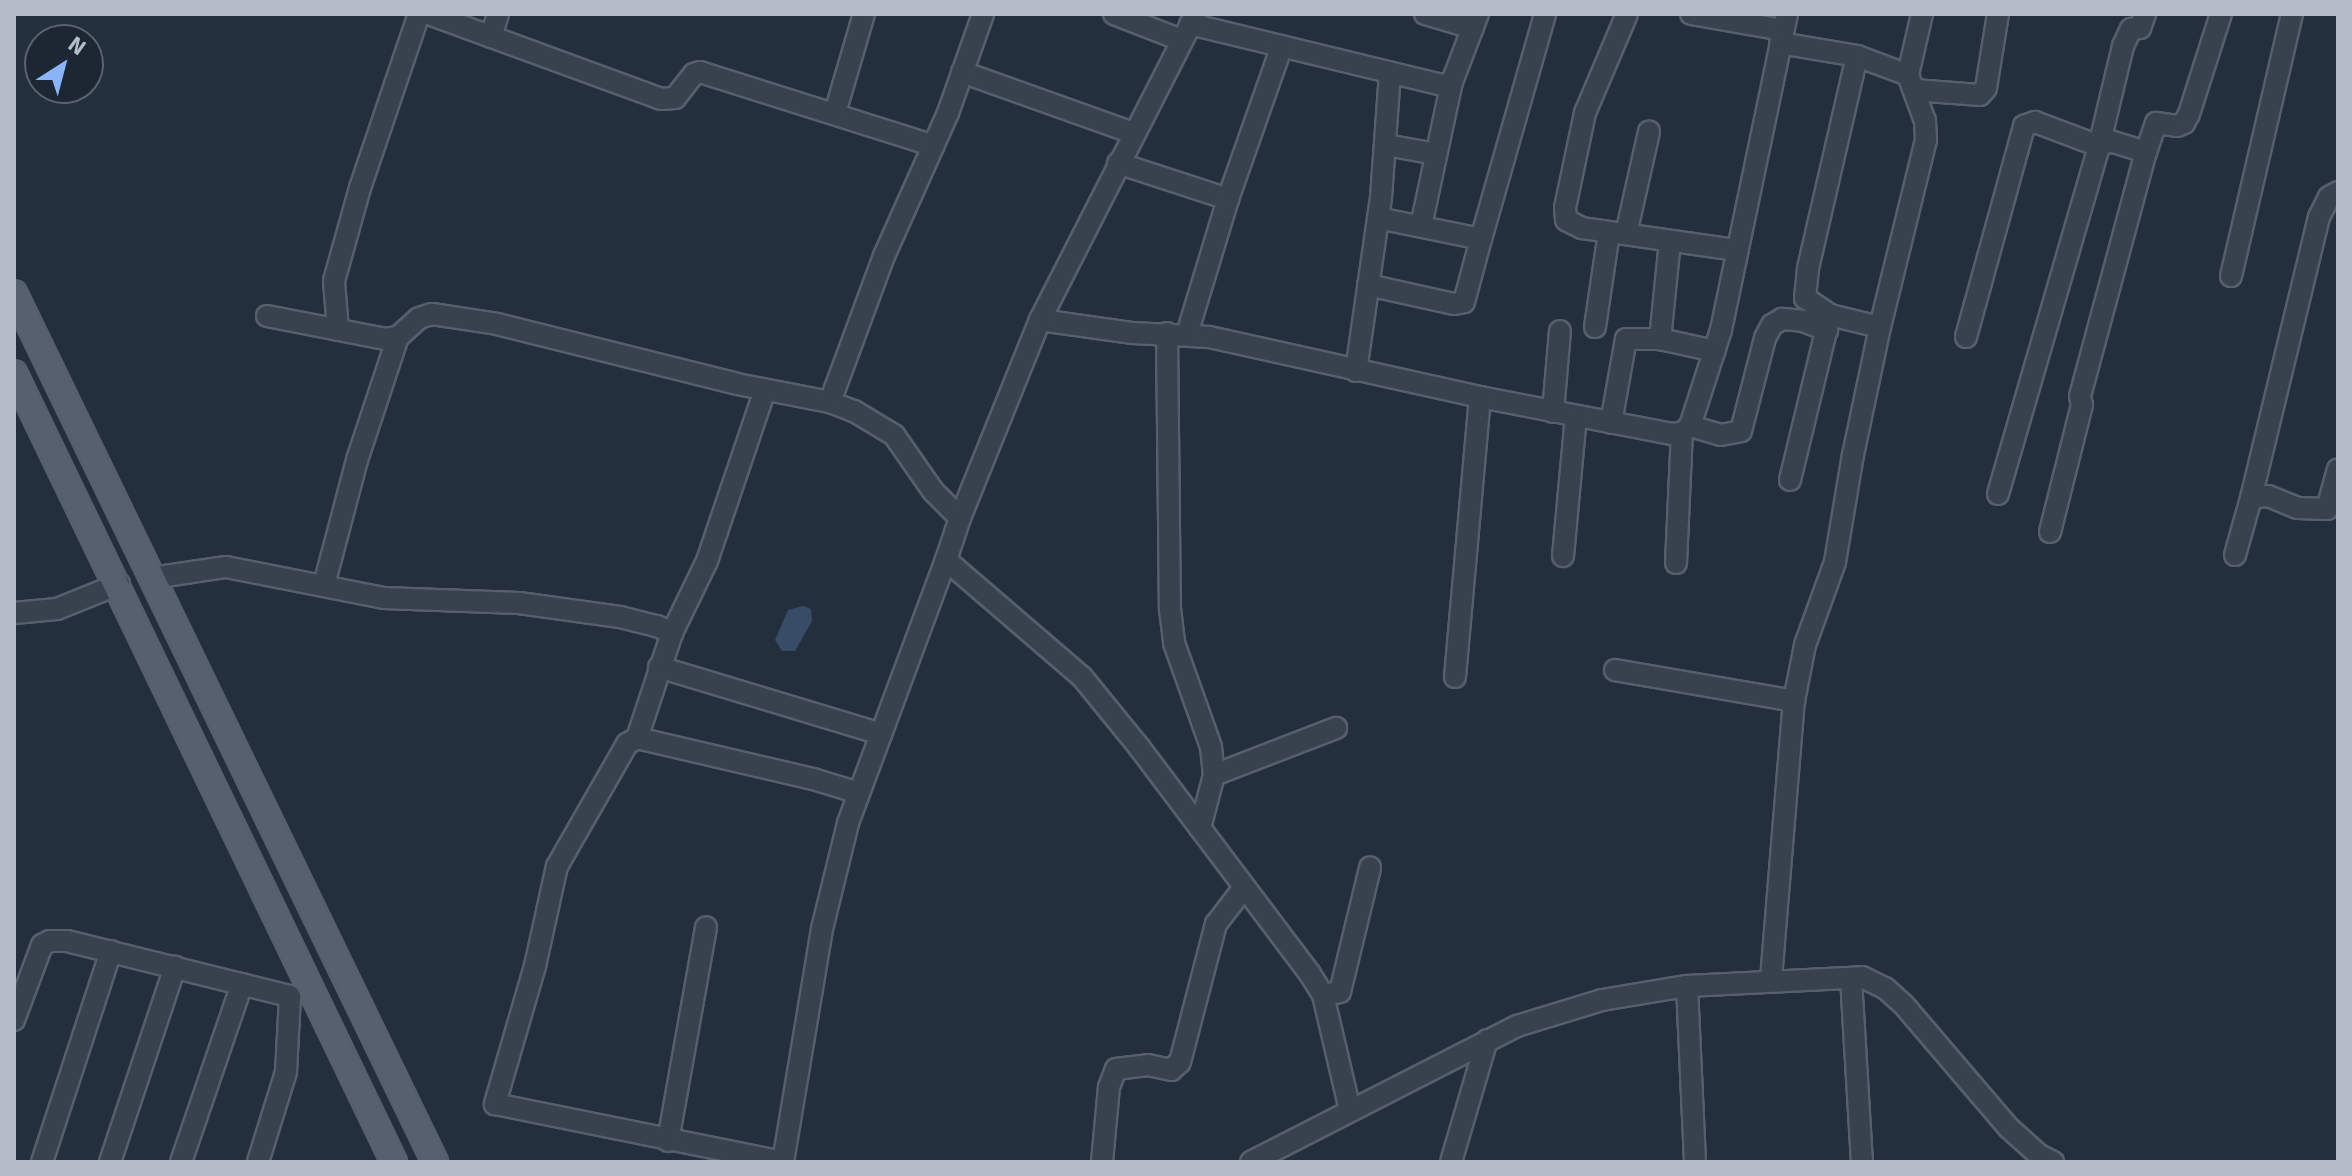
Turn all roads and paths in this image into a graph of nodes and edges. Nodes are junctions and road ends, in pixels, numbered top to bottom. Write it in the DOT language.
graph roads {
  1 [pos="419,14"];
  2 [pos="429,14"];
  3 [pos="498,14"];
  4 [pos="864,14"];
  5 [pos="983,14"];
  6 [pos="1114,14"];
  7 [pos="1425,14"];
  8 [pos="1545,14"];
  9 [pos="1627,14"];
  10 [pos="1691,14"];
  11 [pos="1922,14"];
  12 [pos="1998,14"];
  13 [pos="2145,14"];
  14 [pos="2221,14"];
  15 [pos="2292,14"];
  16 [pos="1476,21"];
  17 [pos="1189,26"];
  18 [pos="1783,29"];
  19 [pos="491,37"];
  20 [pos="1282,46"];
  21 [pos="1857,56"];
  22 [pos="962,72"];
  23 [pos="1390,72"];
  24 [pos="1452,82"];
  25 [pos="1911,83"];
  26 [pos="835,113"];
  27 [pos="1649,132"];
  28 [pos="1133,133"];
  29 [pos="1386,145"];
  30 [pos="934,146"];
  31 [pos="2099,146"];
  32 [pos="2146,152"];
  33 [pos="1436,154"];
  34 [pos="1118,163"];
  35 [pos="2338,192"];
  36 [pos="1228,199"];
  37 [pos="1378,218"];
  38 [pos="1421,226"];
  39 [pos="1617,233"];
  40 [pos="1481,239"];
  41 [pos="1670,241"];
  42 [pos="1737,250"];
  43 [pos="2231,276"];
  44 [pos="1368,285"];
  45 [pos="14,293"];
  46 [pos="267,316"];
  47 [pos="1040,320"];
  48 [pos="1828,323"];
  49 [pos="1595,327"];
  50 [pos="1880,327"];
  51 [pos="338,330"];
  52 [pos="1560,331"];
  53 [pos="1177,334"];
  54 [pos="398,337"];
  55 [pos="1966,337"];
  56 [pos="1660,339"];
  57 [pos="1715,351"];
  58 [pos="1356,371"];
  59 [pos="14,373"];
  60 [pos="765,390"];
  61 [pos="1480,397"];
  62 [pos="830,402"];
  63 [pos="1553,412"];
  64 [pos="1576,417"];
  65 [pos="1611,423"];
  66 [pos="1686,429"];
  67 [pos="2338,469"];
  68 [pos="1790,480"];
  69 [pos="1998,494"];
  70 [pos="2251,498"];
  71 [pos="960,518"];
  72 [pos="2050,532"];
  73 [pos="2235,555"];
  74 [pos="1563,556"];
  75 [pos="946,560"];
  76 [pos="1676,563"];
  77 [pos="152,578"];
  78 [pos="119,584"];
  79 [pos="324,585"];
  80 [pos="16,616"];
  81 [pos="672,633"];
  82 [pos="659,667"];
  83 [pos="1615,670"];
  84 [pos="1455,677"];
  85 [pos="1794,701"];
  86 [pos="1336,728"];
  87 [pos="881,734"];
  88 [pos="637,738"];
  89 [pos="1214,775"];
  90 [pos="859,793"];
  91 [pos="1200,828"];
  92 [pos="1370,868"];
  93 [pos="1243,889"];
  94 [pos="706,927"];
  95 [pos="111,951"];
  96 [pos="175,967"];
  97 [pos="1851,978"];
  98 [pos="1771,979"];
  99 [pos="242,984"];
  100 [pos="1687,986"];
  101 [pos="1323,995"];
  102 [pos="18,996"];
  103 [pos="14,1020"];
  104 [pos="1487,1040"];
  105 [pos="1350,1110"];
  106 [pos="668,1141"];
  107 [pos="42,1162"];
  108 [pos="110,1162"];
  109 [pos="181,1162"];
  110 [pos="258,1162"];
  111 [pos="394,1162"];
  112 [pos="435,1162"];
  113 [pos="783,1162"];
  114 [pos="1102,1162"];
  115 [pos="1251,1162"];
  116 [pos="1451,1162"];
  117 [pos="1695,1162"];
  118 [pos="1862,1162"];
  119 [pos="2053,1162"];
  1 -- 51 [label="street"];
  2 -- 19 [label="street"];
  3 -- 19 [label="street"];
  4 -- 26 [label="street"];
  5 -- 22 [label="street"];
  6 -- 17 [label="street"];
  7 -- 16 [label="street"];
  8 -- 40 [label="street"];
  9 -- 39 [label="street"];
  10 -- 18 [label="street"];
  11 -- 25 [label="street"];
  12 -- 25 [label="street"];
  13 -- 31 [label="street"];
  14 -- 32 [label="street"];
  15 -- 43 [label="street"];
  16 -- 24 [label="street"];
  17 -- 20 [label="street"];
  17 -- 28 [label="street"];
  18 -- 21 [label="street"];
  18 -- 42 [label="street"];
  19 -- 26 [label="street"];
  20 -- 23 [label="street"];
  20 -- 36 [label="street"];
  21 -- 25 [label="street"];
  21 -- 48 [label="street"];
  22 -- 28 [label="street"];
  22 -- 30 [label="street"];
  23 -- 24 [label="street"];
  23 -- 29 [label="street"];
  24 -- 33 [label="street"];
  25 -- 50 [label="street"];
  26 -- 30 [label="street"];
  27 -- 39 [label="street"];
  28 -- 34 [label="street"];
  29 -- 33 [label="street"];
  29 -- 37 [label="street"];
  30 -- 62 [label="street"];
  31 -- 32 [label="street"];
  31 -- 55 [label="street"];
  31 -- 69 [label="street"];
  32 -- 72 [label="street"];
  33 -- 38 [label="street"];
  34 -- 36 [label="street"];
  34 -- 47 [label="street"];
  35 -- 70 [label="street"];
  36 -- 53 [label="street"];
  37 -- 38 [label="street"];
  37 -- 44 [label="street"];
  38 -- 40 [label="street"];
  39 -- 41 [label="street"];
  39 -- 49 [label="street"];
  40 -- 44 [label="street"];
  41 -- 42 [label="street"];
  41 -- 56 [label="street"];
  42 -- 57 [label="street"];
  44 -- 58 [label="street"];
  45 -- 77 [label="main road"];
  46 -- 51 [label="street"];
  47 -- 53 [label="street"];
  47 -- 71 [label="street"];
  48 -- 50 [label="street"];
  48 -- 66 [label="street"];
  48 -- 68 [label="street"];
  50 -- 85 [label="street"];
  51 -- 54 [label="street"];
  52 -- 63 [label="street"];
  53 -- 58 [label="street"];
  53 -- 89 [label="street"];
  54 -- 60 [label="street"];
  54 -- 79 [label="street"];
  56 -- 57 [label="street"];
  56 -- 65 [label="street"];
  57 -- 66 [label="street"];
  58 -- 61 [label="street"];
  59 -- 78 [label="main road"];
  60 -- 62 [label="street"];
  60 -- 81 [label="street"];
  61 -- 63 [label="street"];
  61 -- 84 [label="street"];
  62 -- 71 [label="street"];
  63 -- 64 [label="street"];
  64 -- 65 [label="street"];
  64 -- 74 [label="street"];
  65 -- 66 [label="street"];
  66 -- 76 [label="street"];
  67 -- 70 [label="street"];
  70 -- 73 [label="street"];
  71 -- 75 [label="street"];
  75 -- 87 [label="street"];
  75 -- 91 [label="street"];
  77 -- 79 [label="street"];
  77 -- 112 [label="main road"];
  78 -- 80 [label="street"];
  78 -- 111 [label="main road"];
  79 -- 81 [label="street"];
  81 -- 82 [label="street"];
  82 -- 87 [label="street"];
  82 -- 88 [label="street"];
  83 -- 85 [label="street"];
  85 -- 98 [label="street"];
  86 -- 89 [label="street"];
  87 -- 90 [label="street"];
  88 -- 90 [label="street"];
  88 -- 106 [label="street"];
  89 -- 91 [label="street"];
  90 -- 113 [label="street"];
  91 -- 93 [label="street"];
  92 -- 101 [label="street"];
  93 -- 101 [label="street"];
  93 -- 114 [label="street"];
  94 -- 106 [label="street"];
  95 -- 96 [label="street"];
  95 -- 102 [label="street"];
  95 -- 107 [label="street"];
  96 -- 99 [label="street"];
  96 -- 108 [label="street"];
  97 -- 98 [label="street"];
  97 -- 118 [label="street"];
  97 -- 119 [label="street"];
  98 -- 100 [label="street"];
  99 -- 109 [label="street"];
  99 -- 110 [label="street"];
  100 -- 104 [label="street"];
  100 -- 117 [label="street"];
  101 -- 105 [label="street"];
  102 -- 103 [label="street"];
  104 -- 105 [label="street"];
  104 -- 116 [label="street"];
  105 -- 115 [label="street"];
  106 -- 113 [label="street"];
}
